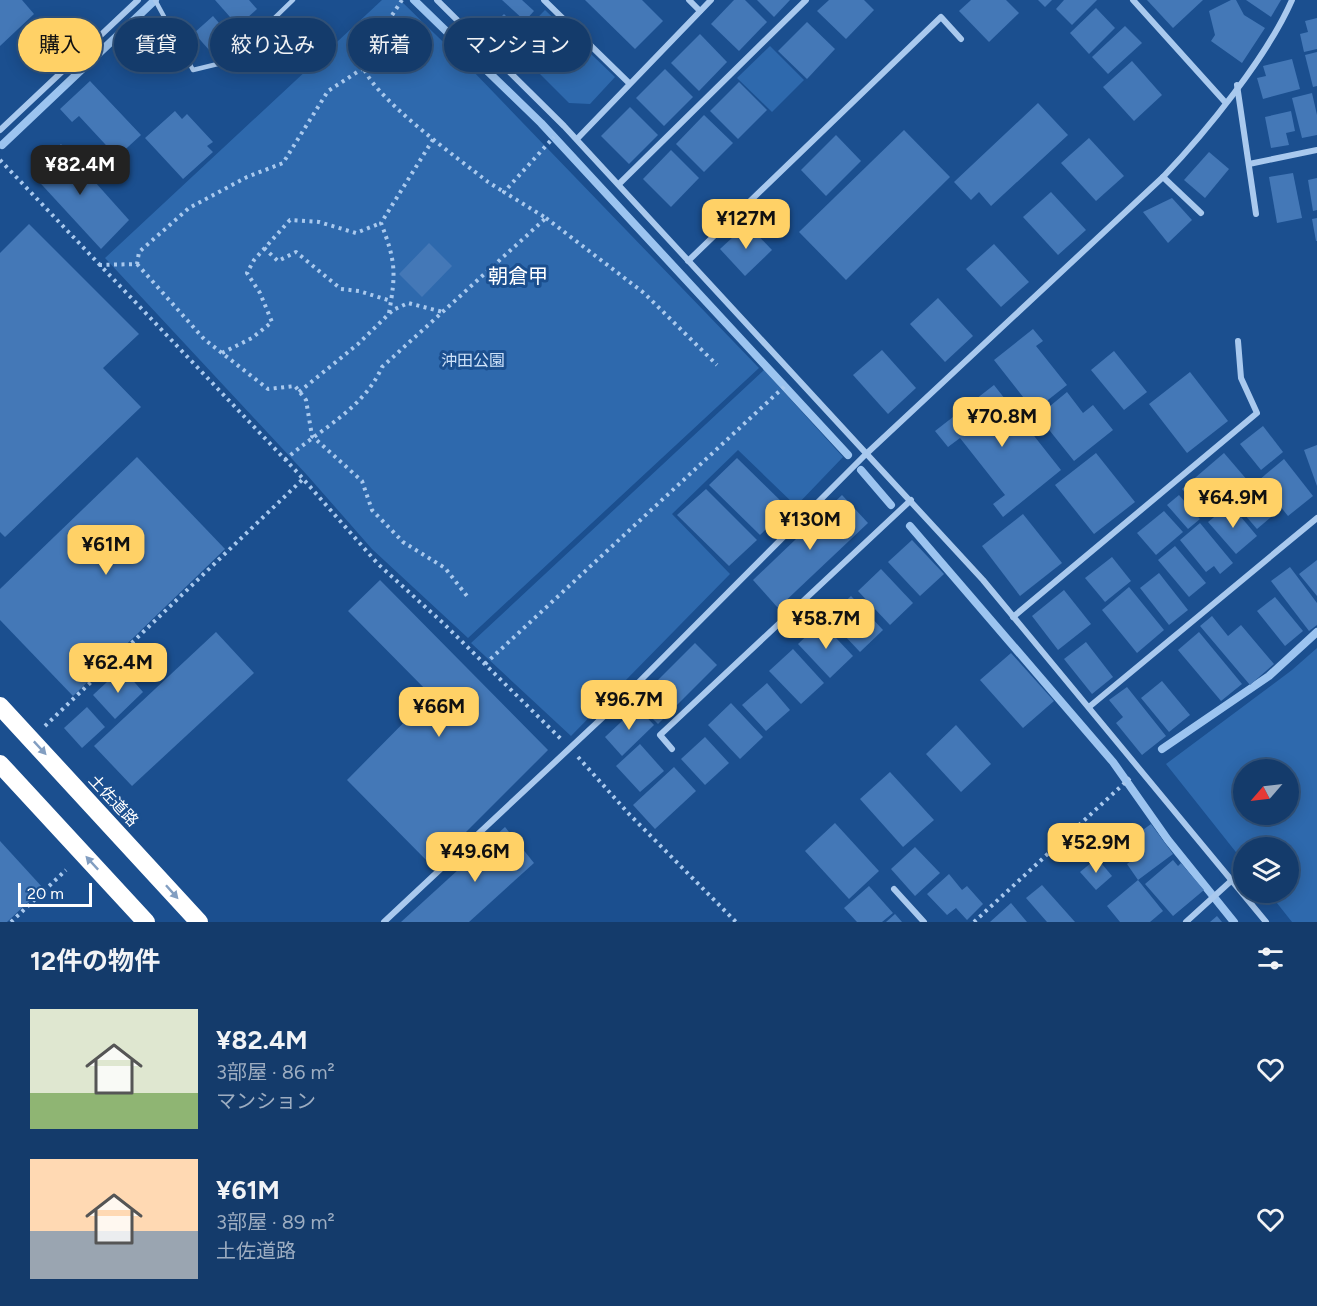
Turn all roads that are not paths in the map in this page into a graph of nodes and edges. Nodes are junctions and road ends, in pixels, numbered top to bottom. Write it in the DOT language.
graph roads {
  1 [pos="138,0"];
  2 [pos="293,0"];
  3 [pos="437,0"];
  4 [pos="544,0"];
  5 [pos="689,0"];
  6 [pos="711,0"];
  7 [pos="806,0"];
  8 [pos="1133,0"];
  9 [pos="1292,0"];
  10 [pos="157,2"];
  11 [pos="700,11"];
  12 [pos="961,39"];
  13 [pos="629,83"];
  14 [pos="1237,85"];
  15 [pos="1225,102"];
  16 [pos="0,130"];
  17 [pos="577,139"];
  18 [pos="1317,150"];
  19 [pos="1249,164"];
  20 [pos="1163,177"];
  21 [pos="619,184"];
  22 [pos="1201,213"];
  23 [pos="1256,214"];
  24 [pos="688,261"];
  25 [pos="1238,341"];
  26 [pos="865,455"];
  27 [pos="911,500"];
  28 [pos="1317,518"];
  29 [pos="1013,617"];
  30 [pos="0,706"];
  31 [pos="1089,707"];
  32 [pos="672,749"];
  33 [pos="0,764"];
  34 [pos="1231,881"];
  35 [pos="894,889"];
  36 [pos="146,922"];
  37 [pos="199,922"];
  38 [pos="384,922"];
  39 [pos="924,922"];
  40 [pos="1186,922"];
  41 [pos="1266,922"];
  1 -- 16 [label="street"];
  2 -- 10 [label="lane"];
  3 -- 17 [label="street"];
  4 -- 13 [label="street"];
  5 -- 11 [label="street"];
  6 -- 11 [label="street"];
  7 -- 21 [label="street"];
  8 -- 15 [label="street"];
  9 -- 14 [label="street"];
  11 -- 13 [label="street"];
  12 -- 24 [label="street"];
  13 -- 17 [label="street"];
  14 -- 15 [label="street"];
  14 -- 19 [label="street"];
  15 -- 20 [label="street"];
  17 -- 21 [label="street"];
  18 -- 19 [label="street"];
  19 -- 23 [label="street"];
  20 -- 22 [label="street"];
  20 -- 26 [label="street"];
  21 -- 24 [label="street"];
  24 -- 26 [label="street"];
  25 -- 29 [label="street"];
  26 -- 27 [label="street"];
  26 -- 38 [label="street"];
  27 -- 29 [label="street"];
  27 -- 32 [label="street"];
  28 -- 31 [label="street"];
  29 -- 31 [label="street"];
  30 -- 37 [label="highway, 土佐道路, one-way"];
  31 -- 34 [label="street"];
  36 -- 33 [label="highway, one-way"];
  34 -- 40 [label="street"];
  34 -- 41 [label="street"];
  35 -- 39 [label="street"];
}
